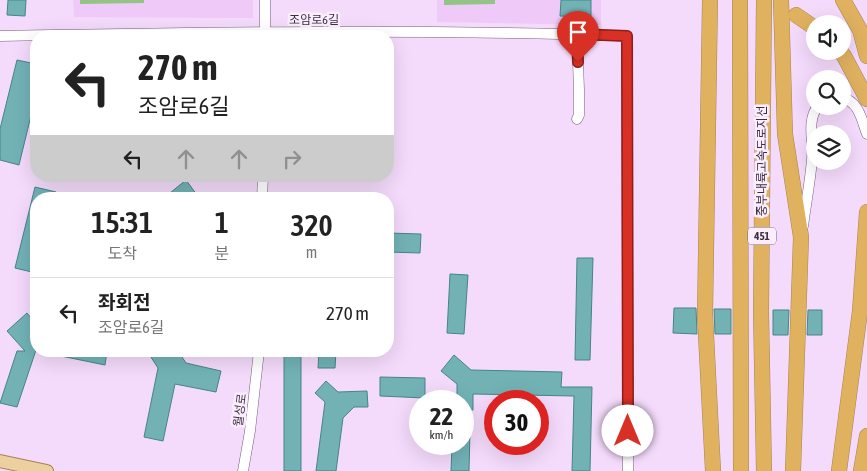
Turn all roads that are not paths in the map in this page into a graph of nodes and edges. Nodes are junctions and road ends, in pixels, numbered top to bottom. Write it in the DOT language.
graph roads {
  1 [pos="265,0"];
  2 [pos="710,0"];
  3 [pos="740,0"];
  4 [pos="764,0"];
  5 [pos="781,0"];
  6 [pos="844,0"];
  7 [pos="796,16"];
  8 [pos="806,22"];
  9 [pos="265,30"];
  10 [pos="394,34"];
  11 [pos="577,34"];
  12 [pos="0,36"];
  13 [pos="30,36"];
  14 [pos="867,56"];
  15 [pos="846,60"];
  16 [pos="867,99"];
  17 [pos="851,102"];
  18 [pos="814,115"];
  19 [pos="577,119"];
  20 [pos="867,134"];
  21 [pos="867,212"];
  22 [pos="801,237"];
  23 [pos="258,357"];
  24 [pos="867,436"];
  25 [pos="0,460"];
  26 [pos="47,471"];
  27 [pos="243,471"];
  28 [pos="628,471"];
  29 [pos="713,471"];
  30 [pos="741,471"];
  31 [pos="764,471"];
  32 [pos="793,471"];
  33 [pos="838,471"];
  34 [pos="861,471"];
  1 -- 9 [label="street"];
  2 -- 29 [label="highway"];
  3 -- 30 [label="highway, 중부내륙고속도로지선 / 451"];
  4 -- 31 [label="highway, 중부내륙고속도로지선 / 451"];
  5 -- 22 [label="highway"];
  6 -- 14 [label="highway"];
  7 -- 8 [label="highway"];
  10 -- 11 [label="street, 조암로6길"];
  11 -- 19 [label="street"];
  11 -- 28 [label="street, 조암로6길"];
  12 -- 13 [label="street, 조암로6길"];
  15 -- 16 [label="highway"];
  17 -- 20 [label="street"];
  18 -- 22 [label="street"];
  21 -- 33 [label="highway"];
  22 -- 32 [label="highway"];
  23 -- 27 [label="street, 월성로"];
  24 -- 34 [label="highway"];
  25 -- 26 [label="main road"];
}
